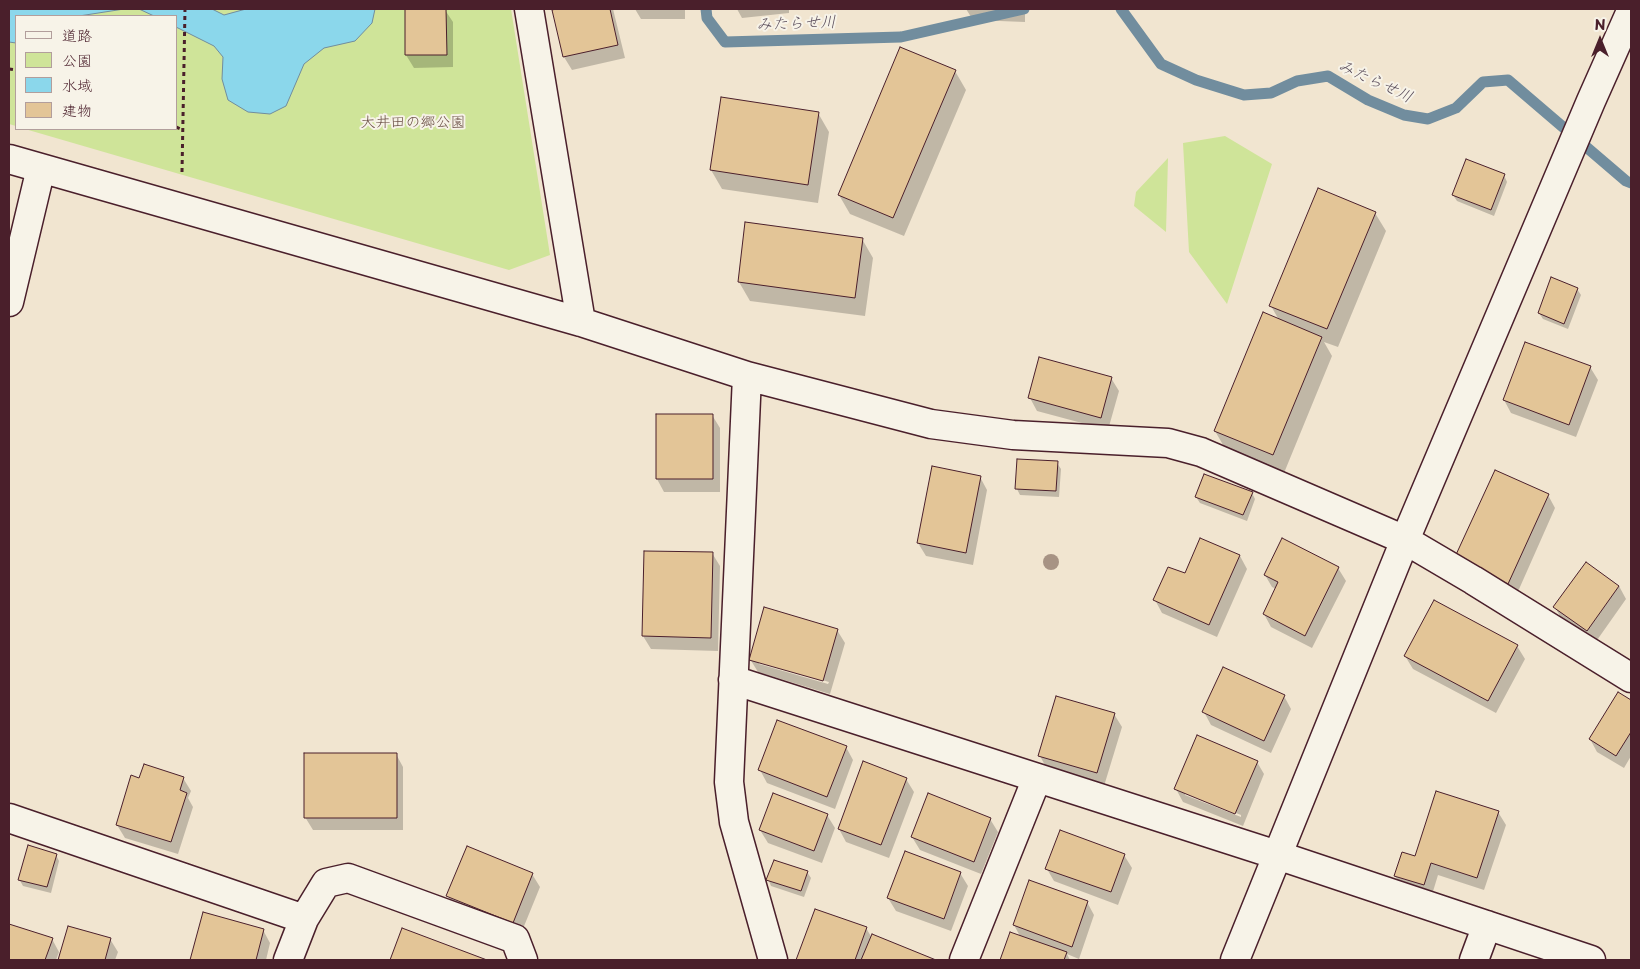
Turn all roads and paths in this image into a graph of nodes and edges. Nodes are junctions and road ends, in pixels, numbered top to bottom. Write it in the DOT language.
graph roads {
  1 [pos="184,9"];
  2 [pos="530,9"];
  3 [pos="1631,11"];
  4 [pos="178,128"];
  5 [pos="183,130"];
  6 [pos="9,158"];
  7 [pos="41,168"];
  8 [pos="181,208"];
  9 [pos="9,302"];
  10 [pos="581,322"];
  11 [pos="747,376"];
  12 [pos="1405,540"];
  13 [pos="1631,678"];
  14 [pos="733,680"];
  15 [pos="1037,778"];
  16 [pos="9,818"];
  17 [pos="1277,855"];
  18 [pos="304,919"];
  19 [pos="1487,925"];
  20 [pos="288,960"];
  21 [pos="522,960"];
  22 [pos="773,960"];
  23 [pos="964,960"];
  24 [pos="1234,960"];
  25 [pos="1474,960"];
  26 [pos="1591,960"];
  1 -- 5 [label="path"];
  2 -- 10 [label="street"];
  3 -- 12 [label="street"];
  4 -- 5 [label="path"];
  5 -- 8 [label="path"];
  6 -- 7 [label="street"];
  7 -- 8 [label="street"];
  7 -- 9 [label="street"];
  8 -- 10 [label="street"];
  10 -- 11 [label="street"];
  11 -- 12 [label="street"];
  11 -- 14 [label="street"];
  12 -- 13 [label="street"];
  12 -- 17 [label="street"];
  14 -- 15 [label="street"];
  14 -- 22 [label="street"];
  15 -- 17 [label="street"];
  15 -- 23 [label="street"];
  16 -- 18 [label="street"];
  17 -- 19 [label="street"];
  17 -- 24 [label="street"];
  18 -- 20 [label="street"];
  18 -- 21 [label="street"];
  19 -- 25 [label="street"];
  19 -- 26 [label="street"];
}
